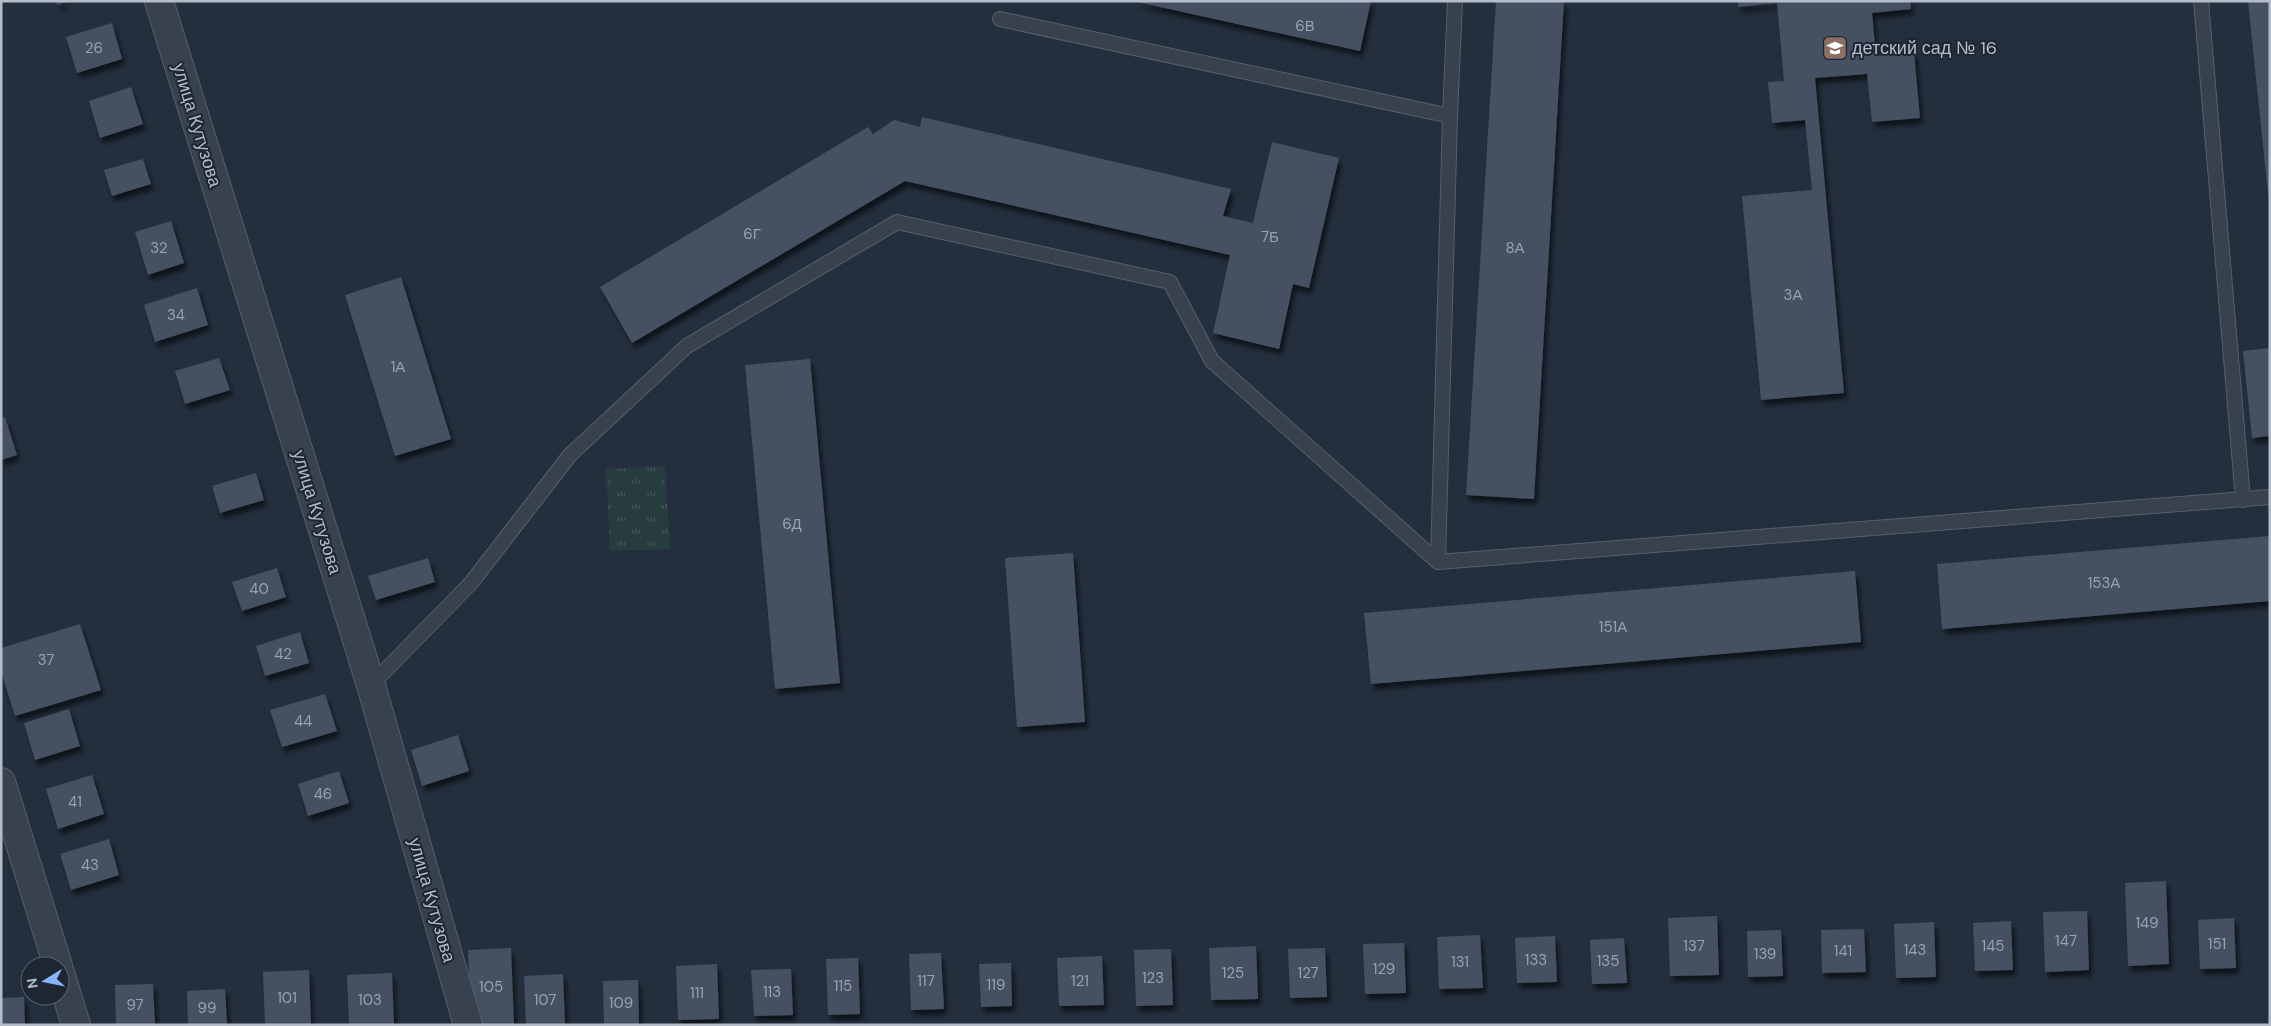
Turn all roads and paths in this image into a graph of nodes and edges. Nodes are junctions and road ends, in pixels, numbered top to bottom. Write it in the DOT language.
graph roads {
  1 [pos="158,1"];
  2 [pos="1455,1"];
  3 [pos="2201,1"];
  4 [pos="1000,19"];
  5 [pos="1450,116"];
  6 [pos="2270,497"];
  7 [pos="2243,500"];
  8 [pos="1438,562"];
  9 [pos="371,685"];
  10 [pos="1,782"];
  11 [pos="55,956"];
  12 [pos="70,1006"];
  13 [pos="76,1025"];
  14 [pos="468,1025"];
  1 -- 9 [label="street, улица Кутузова"];
  2 -- 5 [label="lane"];
  3 -- 7 [label="lane"];
  4 -- 5 [label="lane"];
  5 -- 8 [label="lane"];
  6 -- 7 [label="lane"];
  7 -- 8 [label="lane"];
  8 -- 9 [label="lane"];
  9 -- 14 [label="street, улица Кутузова"];
  10 -- 11 [label="street"];
  12 -- 13 [label="street"];
}
